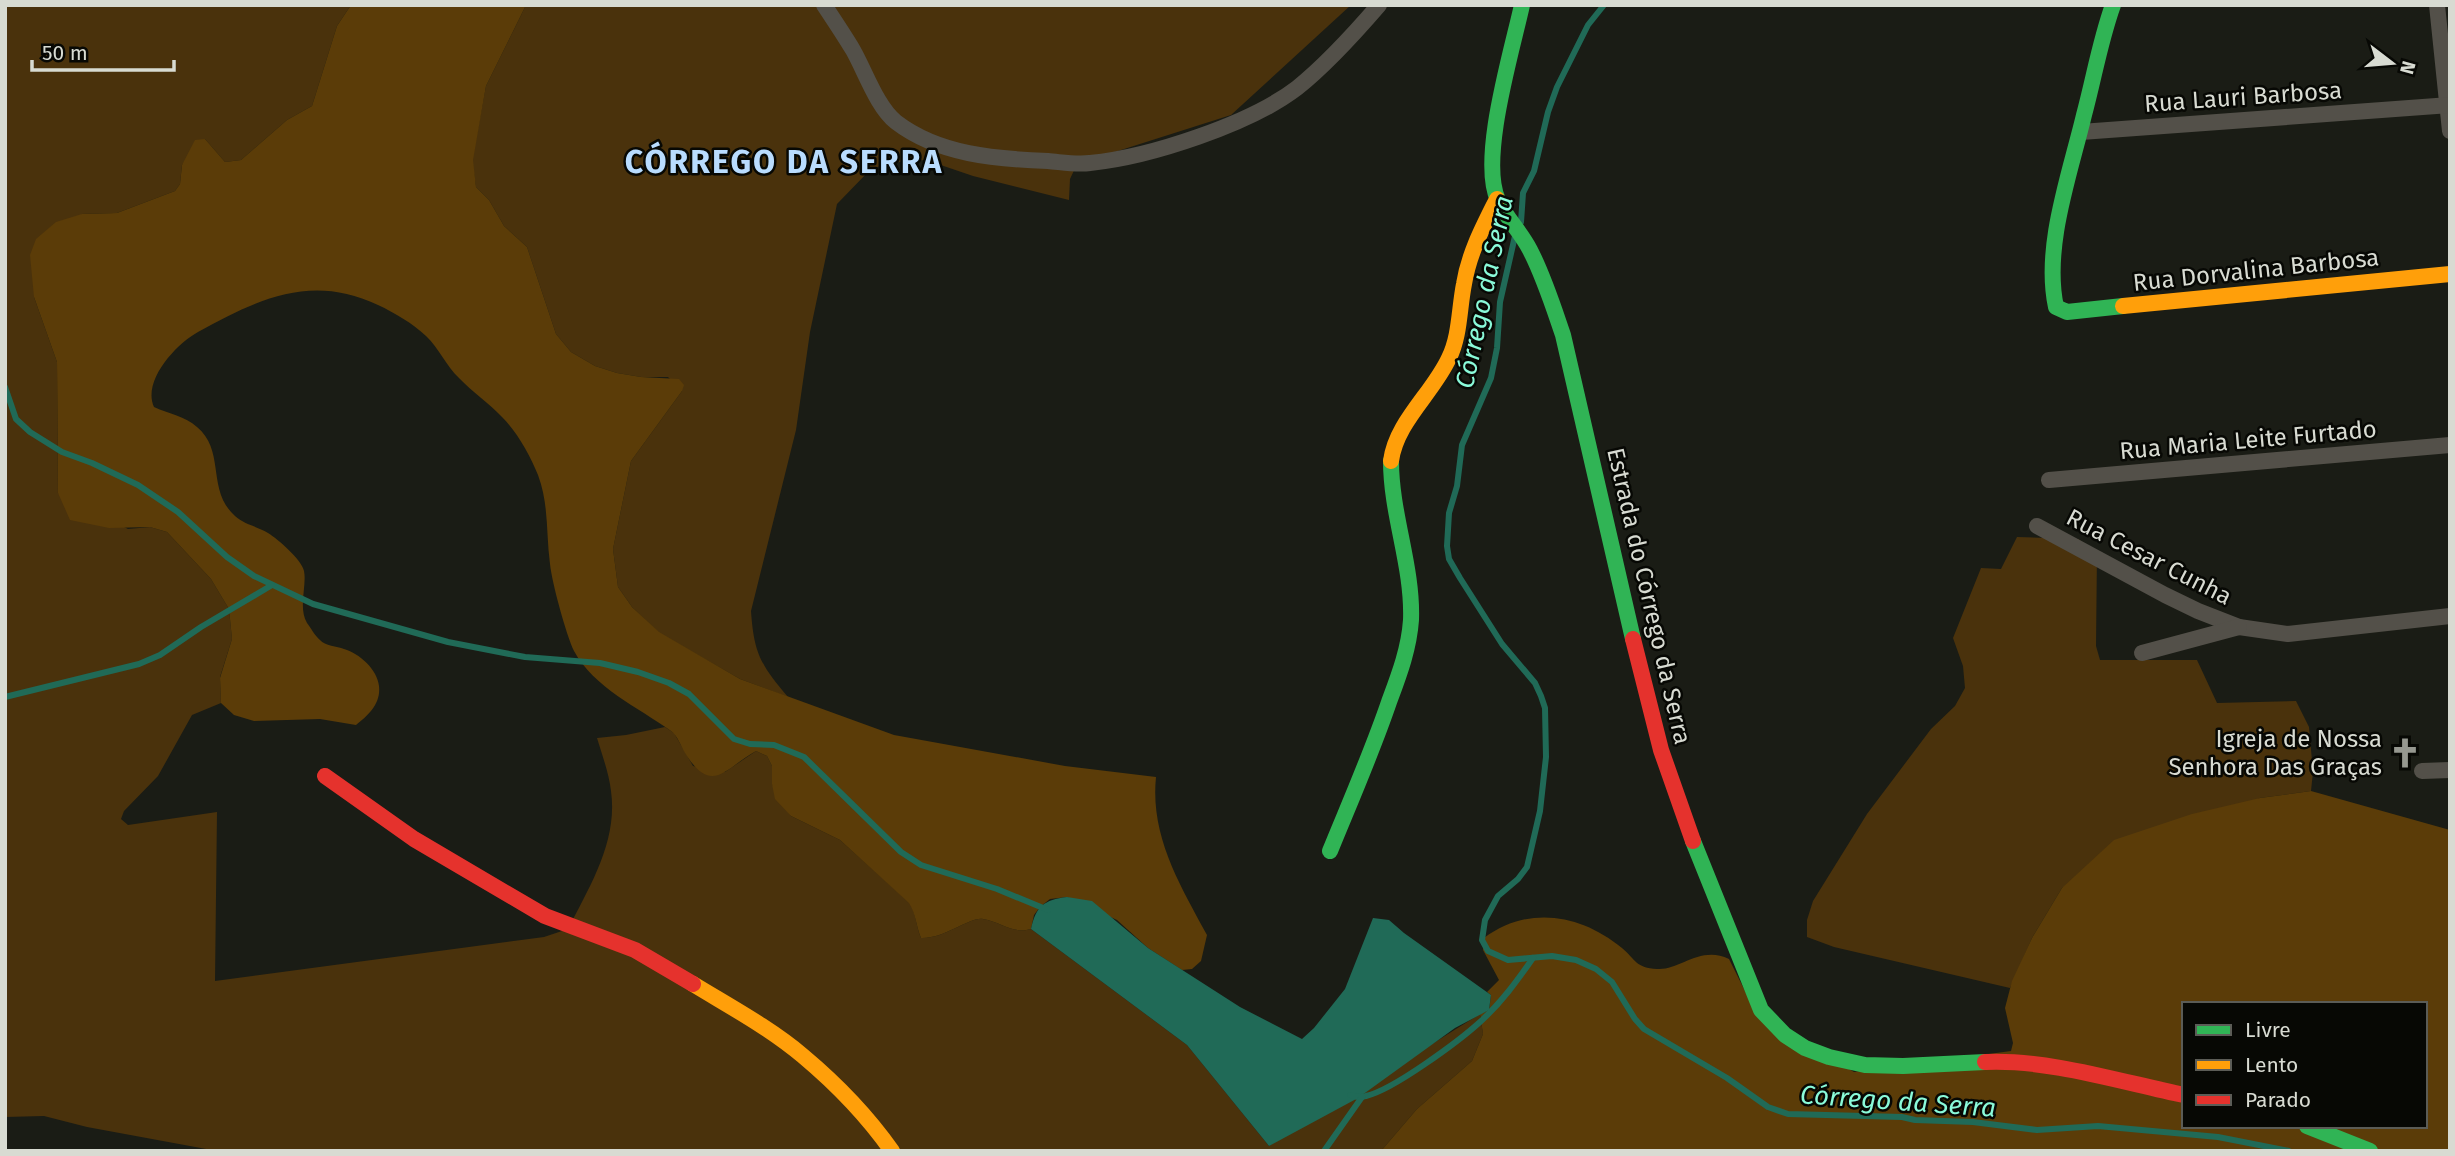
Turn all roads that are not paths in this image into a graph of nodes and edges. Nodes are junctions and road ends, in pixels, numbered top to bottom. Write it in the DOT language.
graph roads {
  1 [pos="824,5"];
  2 [pos="1380,5"];
  3 [pos="1522,5"];
  4 [pos="2113,5"];
  5 [pos="2437,5"];
  6 [pos="2449,105"];
  7 [pos="2450,131"];
  8 [pos="2081,132"];
  9 [pos="1497,199"];
  10 [pos="2450,274"];
  11 [pos="2450,445"];
  12 [pos="2049,480"];
  13 [pos="2037,526"];
  14 [pos="2450,616"];
  15 [pos="2239,626"];
  16 [pos="2142,653"];
  17 [pos="2450,770"];
  18 [pos="2422,771"];
  19 [pos="325,776"];
  20 [pos="1330,851"];
  21 [pos="2182,1095"];
  22 [pos="2313,1128"];
  23 [pos="892,1151"];
  24 [pos="2370,1151"];
  1 -- 2 [label="street"];
  3 -- 9 [label="street, Estrada do Córrego da Serra"];
  4 -- 8 [label="street"];
  5 -- 6 [label="street"];
  6 -- 7 [label="street"];
  6 -- 8 [label="street, Rua Lauri Barbosa"];
  8 -- 10 [label="street, Rua Dorvalina Barbosa"];
  9 -- 20 [label="street"];
  9 -- 21 [label="street, Estrada do Córrego da Serra"];
  11 -- 12 [label="street, Rua Maria Leite Furtado"];
  13 -- 15 [label="street, Rua Cesar Cunha"];
  14 -- 15 [label="street, Rua Cesar Cunha"];
  15 -- 16 [label="street"];
  17 -- 18 [label="street"];
  19 -- 23 [label="street"];
  22 -- 24 [label="street"];
}
